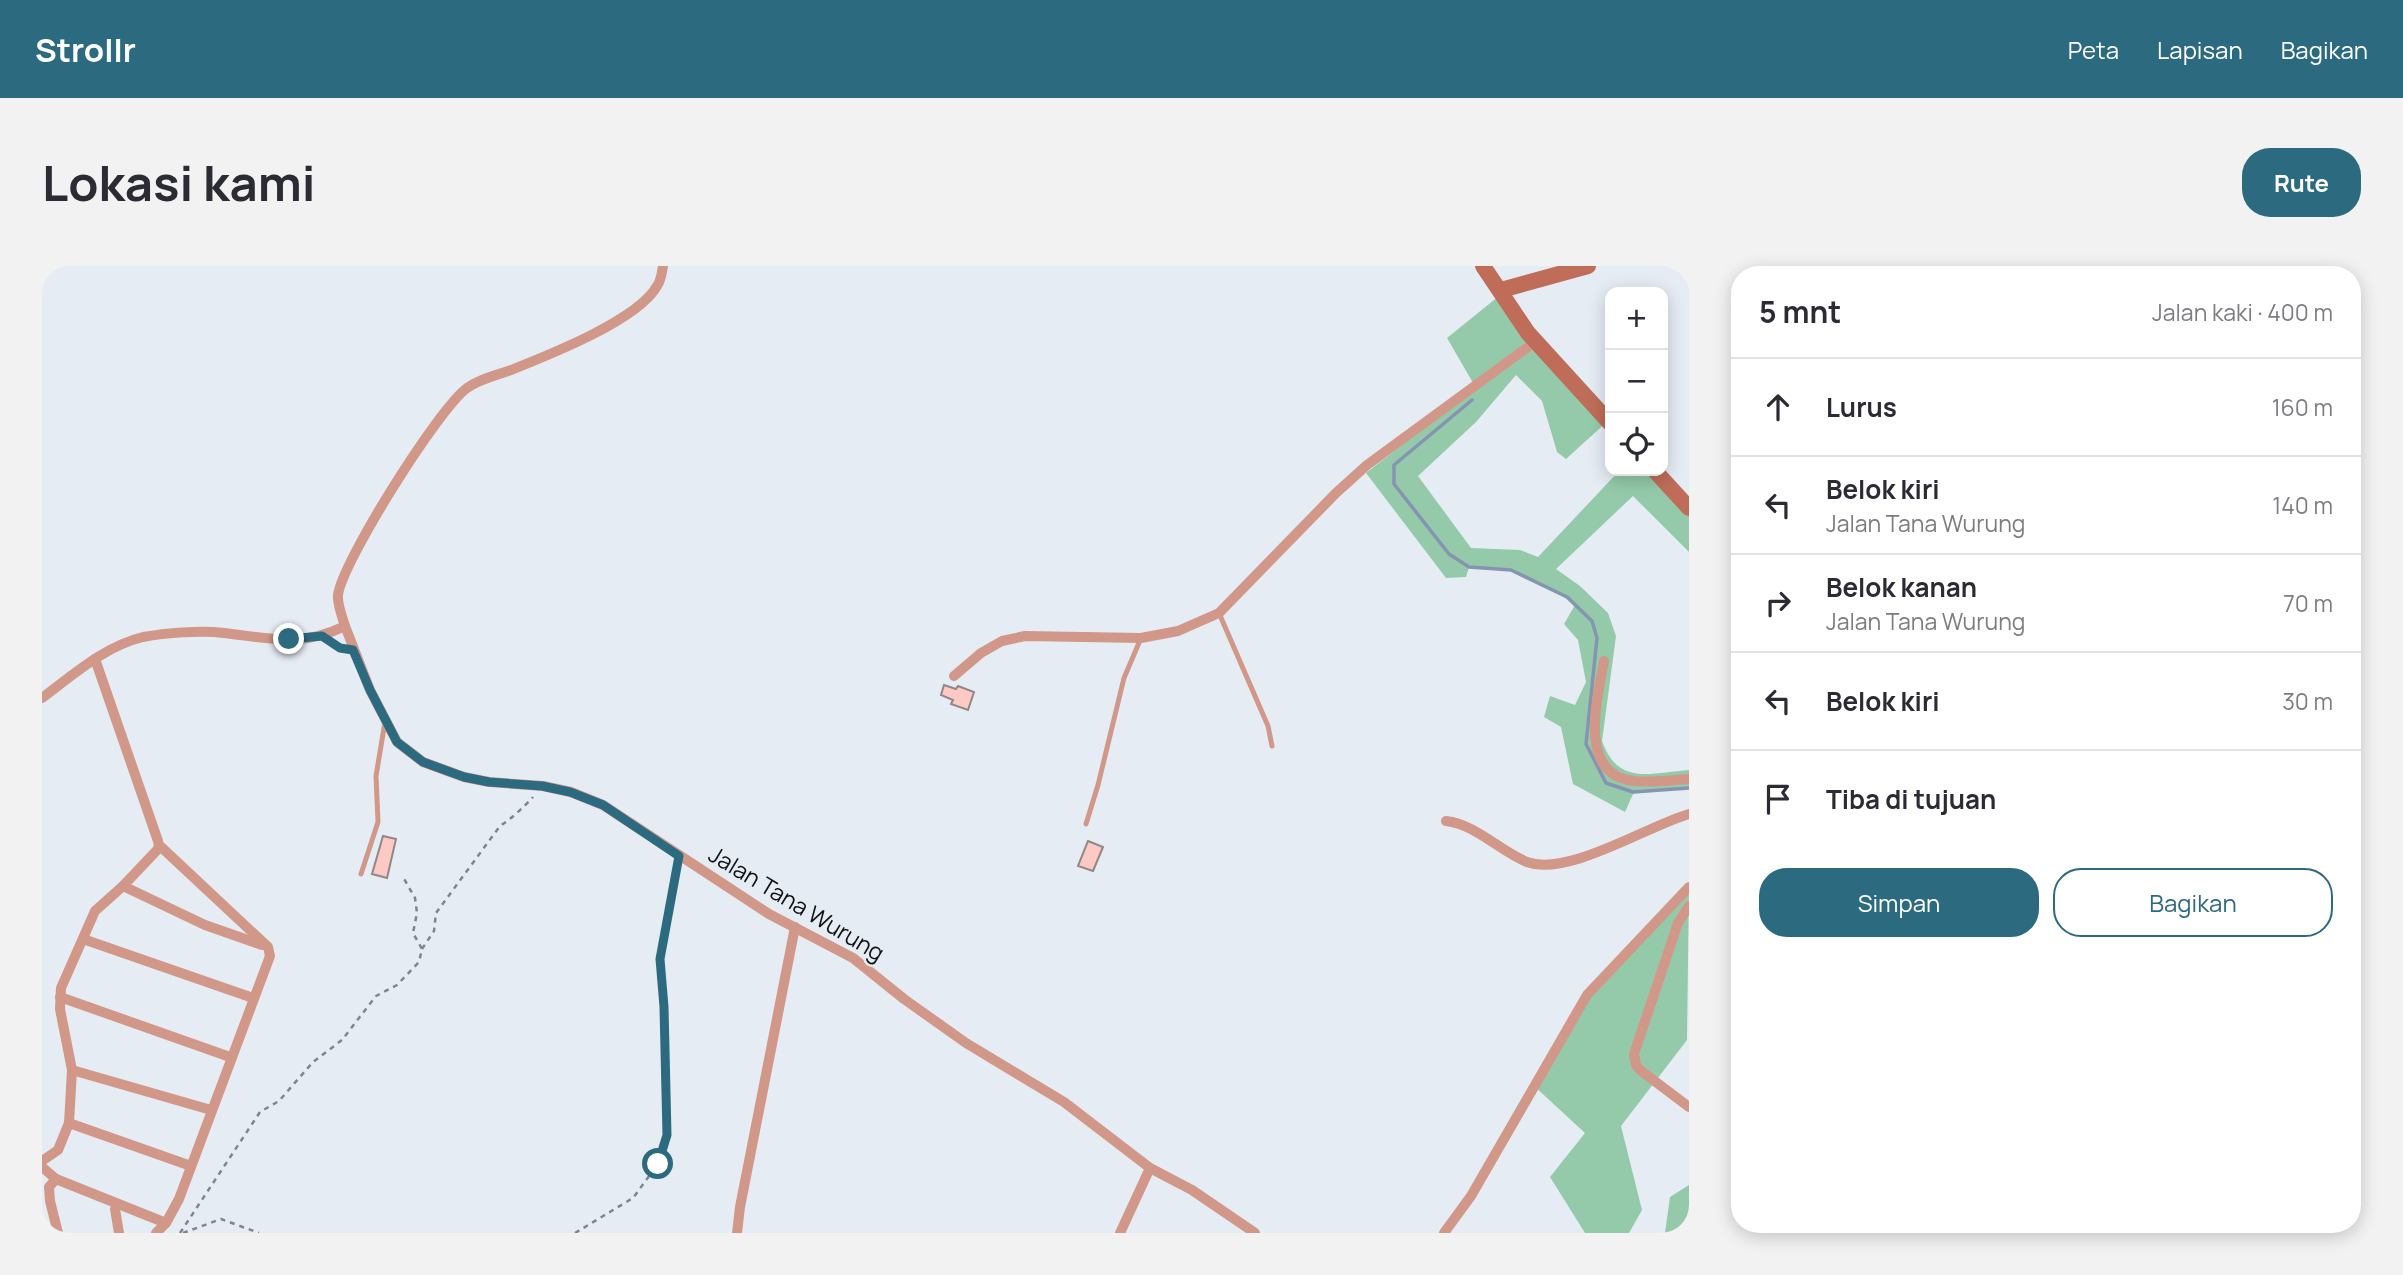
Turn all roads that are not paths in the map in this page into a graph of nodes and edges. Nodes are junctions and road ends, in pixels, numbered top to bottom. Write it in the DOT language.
graph roads {
  1 [pos="663,266"];
  2 [pos="1483,266"];
  3 [pos="1588,266"];
  4 [pos="1501,290"];
  5 [pos="1536,341"];
  6 [pos="1605,417"];
  7 [pos="1659,476"];
  8 [pos="1689,508"];
  9 [pos="1219,613"];
  10 [pos="345,626"];
  11 [pos="1141,638"];
  12 [pos="95,659"];
  13 [pos="1604,661"];
  14 [pos="954,676"];
  15 [pos="42,698"];
  16 [pos="386,719"];
  17 [pos="1272,746"];
  18 [pos="1689,779"];
  19 [pos="1689,814"];
  20 [pos="1446,821"];
  21 [pos="1086,824"];
  22 [pos="159,845"];
  23 [pos="361,874"];
  24 [pos="123,886"];
  25 [pos="1689,887"];
  26 [pos="1689,906"];
  27 [pos="795,927"];
  28 [pos="83,940"];
  29 [pos="268,947"];
  30 [pos="60,997"];
  31 [pos="253,999"];
  32 [pos="230,1057"];
  33 [pos="72,1070"];
  34 [pos="1689,1107"];
  35 [pos="211,1110"];
  36 [pos="69,1123"];
  37 [pos="42,1160"];
  38 [pos="191,1166"];
  39 [pos="42,1167"];
  40 [pos="1150,1168"];
  41 [pos="56,1179"];
  42 [pos="117,1203"];
  43 [pos="166,1223"];
  44 [pos="58,1233"];
  45 [pos="120,1233"];
  46 [pos="156,1233"];
  47 [pos="737,1233"];
  48 [pos="1120,1233"];
  49 [pos="1255,1233"];
  50 [pos="1444,1233"];
  1 -- 10 [label="street, Jalan Tana Wurung"];
  2 -- 4 [label="street"];
  3 -- 4 [label="street"];
  4 -- 5 [label="street"];
  5 -- 6 [label="street"];
  5 -- 9 [label="street"];
  7 -- 8 [label="street"];
  9 -- 11 [label="street"];
  9 -- 17 [label="lane"];
  10 -- 12 [label="street"];
  10 -- 16 [label="street, Jalan Tana Wurung"];
  11 -- 14 [label="street"];
  11 -- 21 [label="lane"];
  12 -- 15 [label="street"];
  12 -- 22 [label="street"];
  13 -- 18 [label="street"];
  16 -- 23 [label="lane"];
  16 -- 27 [label="street, Jalan Tana Wurung"];
  19 -- 20 [label="street"];
  22 -- 24 [label="street"];
  22 -- 29 [label="street"];
  24 -- 28 [label="street"];
  24 -- 29 [label="street"];
  25 -- 50 [label="street"];
  26 -- 34 [label="street"];
  27 -- 40 [label="street, Jalan Tana Wurung"];
  27 -- 47 [label="street"];
  28 -- 30 [label="street"];
  28 -- 31 [label="street"];
  29 -- 31 [label="street"];
  30 -- 32 [label="street"];
  30 -- 33 [label="street"];
  31 -- 32 [label="street"];
  32 -- 35 [label="street"];
  33 -- 35 [label="street"];
  33 -- 36 [label="street"];
  35 -- 38 [label="street"];
  36 -- 37 [label="street"];
  36 -- 38 [label="street"];
  38 -- 43 [label="street"];
  39 -- 41 [label="street"];
  40 -- 48 [label="street"];
  40 -- 49 [label="street, Jalan Tana Wurung"];
  41 -- 42 [label="street"];
  41 -- 44 [label="street"];
  42 -- 43 [label="street"];
  42 -- 45 [label="street"];
  43 -- 46 [label="street"];
}
